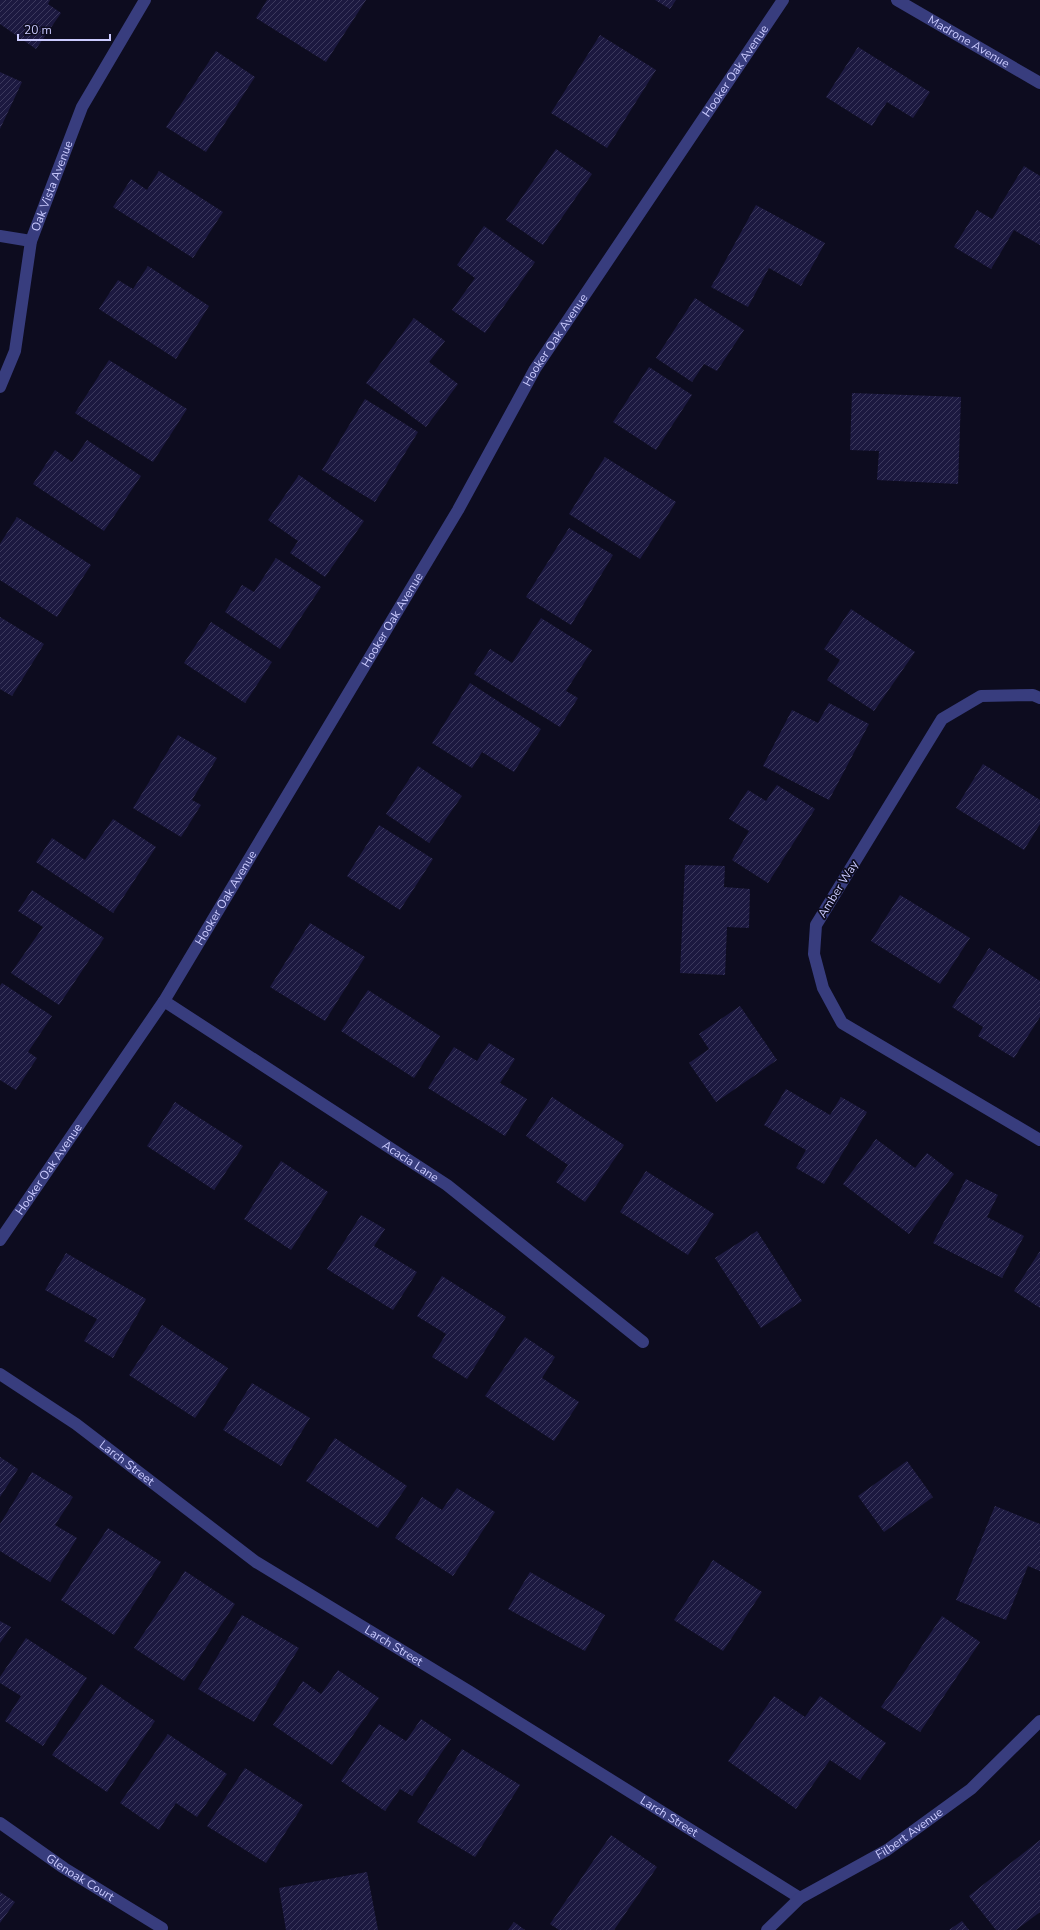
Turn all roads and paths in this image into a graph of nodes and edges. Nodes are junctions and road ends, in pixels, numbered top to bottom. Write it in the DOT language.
graph roads {
  1 [pos="145,0"];
  2 [pos="783,0"];
  3 [pos="897,0"];
  4 [pos="1040,83"];
  5 [pos="0,236"];
  6 [pos="31,241"];
  7 [pos="0,387"];
  8 [pos="1040,698"];
  9 [pos="164,1001"];
  10 [pos="1040,1140"];
  11 [pos="0,1240"];
  12 [pos="642,1342"];
  13 [pos="0,1374"];
  14 [pos="1040,1720"];
  15 [pos="0,1823"];
  16 [pos="800,1898"];
  17 [pos="162,1928"];
  18 [pos="767,1930"];
  1 -- 6 [label="street, Oak Vista Avenue"];
  2 -- 9 [label="street, Hooker Oak Avenue"];
  3 -- 4 [label="street, Madrone Avenue"];
  5 -- 6 [label="street"];
  6 -- 7 [label="street, Oak Vista Avenue"];
  8 -- 10 [label="street, Amber Way"];
  9 -- 11 [label="street, Hooker Oak Avenue"];
  9 -- 12 [label="street, Acacia Lane"];
  13 -- 16 [label="street, Larch Street"];
  14 -- 16 [label="street, Filbert Avenue"];
  15 -- 17 [label="street, Glenoak Court"];
  16 -- 18 [label="street, Filbert Avenue"];
}
